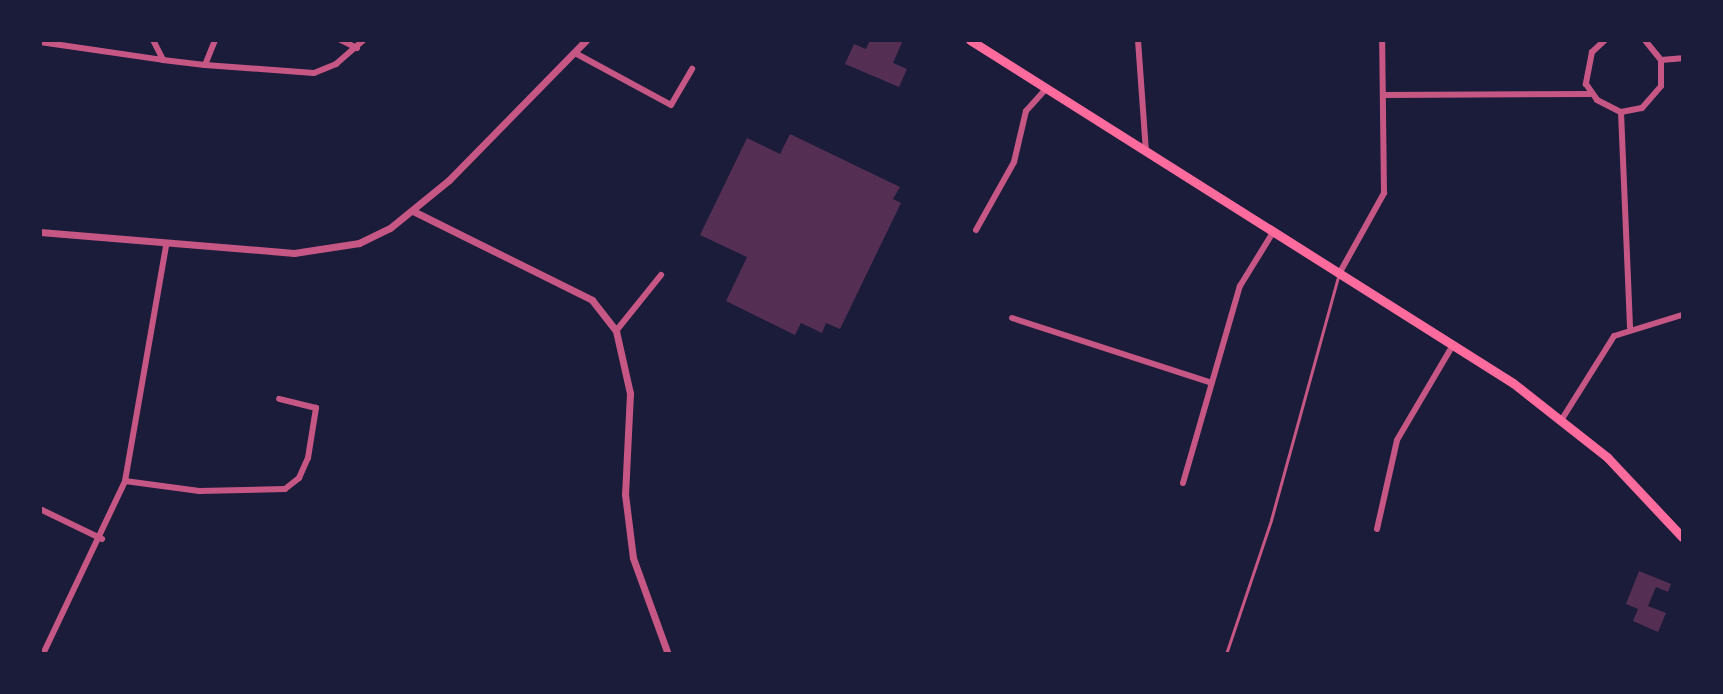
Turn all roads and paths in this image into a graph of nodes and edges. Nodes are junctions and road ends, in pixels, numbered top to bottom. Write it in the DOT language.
graph roads {
  1 [pos="153,40"];
  2 [pos="215,40"];
  3 [pos="341,40"];
  4 [pos="364,40"];
  5 [pos="586,40"];
  6 [pos="970,40"];
  7 [pos="1138,40"];
  8 [pos="1382,40"];
  9 [pos="1605,40"];
  10 [pos="1645,40"];
  11 [pos="40,42"];
  12 [pos="357,48"];
  13 [pos="574,53"];
  14 [pos="1683,58"];
  15 [pos="163,60"];
  16 [pos="1661,60"];
  17 [pos="205,65"];
  18 [pos="692,69"];
  19 [pos="1045,90"];
  20 [pos="1590,94"];
  21 [pos="1384,95"];
  22 [pos="1621,112"];
  23 [pos="1146,155"];
  24 [pos="413,210"];
  25 [pos="976,230"];
  26 [pos="40,232"];
  27 [pos="1272,234"];
  28 [pos="166,246"];
  29 [pos="1339,274"];
  30 [pos="661,275"];
  31 [pos="1683,315"];
  32 [pos="1012,318"];
  33 [pos="1630,327"];
  34 [pos="616,331"];
  35 [pos="1453,345"];
  36 [pos="1212,382"];
  37 [pos="279,399"];
  38 [pos="1562,419"];
  39 [pos="125,481"];
  40 [pos="1183,483"];
  41 [pos="42,510"];
  42 [pos="40,519"];
  43 [pos="1377,529"];
  44 [pos="1683,537"];
  45 [pos="102,539"];
  46 [pos="43,654"];
  47 [pos="668,654"];
  48 [pos="1226,654"];
  1 -- 15 [label="street"];
  2 -- 17 [label="street"];
  3 -- 12 [label="street"];
  4 -- 12 [label="street"];
  5 -- 13 [label="street"];
  6 -- 19 [label="main road"];
  7 -- 23 [label="street"];
  8 -- 21 [label="street"];
  9 -- 20 [label="street"];
  10 -- 16 [label="street"];
  11 -- 15 [label="street"];
  12 -- 17 [label="street"];
  13 -- 18 [label="street"];
  13 -- 24 [label="street"];
  14 -- 16 [label="street"];
  15 -- 17 [label="street"];
  16 -- 22 [label="street"];
  19 -- 23 [label="main road"];
  19 -- 25 [label="street"];
  20 -- 21 [label="street"];
  20 -- 22 [label="street"];
  21 -- 29 [label="street"];
  22 -- 33 [label="street"];
  23 -- 27 [label="main road"];
  24 -- 28 [label="street"];
  24 -- 34 [label="street"];
  26 -- 28 [label="street"];
  27 -- 29 [label="main road"];
  27 -- 36 [label="street"];
  28 -- 39 [label="street"];
  29 -- 35 [label="main road"];
  29 -- 48 [label="lane"];
  30 -- 34 [label="street"];
  31 -- 33 [label="street"];
  32 -- 36 [label="street"];
  33 -- 38 [label="street"];
  34 -- 47 [label="street"];
  35 -- 38 [label="main road"];
  35 -- 43 [label="street"];
  36 -- 40 [label="street"];
  37 -- 39 [label="street"];
  38 -- 44 [label="main road"];
  39 -- 45 [label="street"];
  41 -- 42 [label="street"];
  41 -- 45 [label="street"];
  45 -- 46 [label="street"];
}
